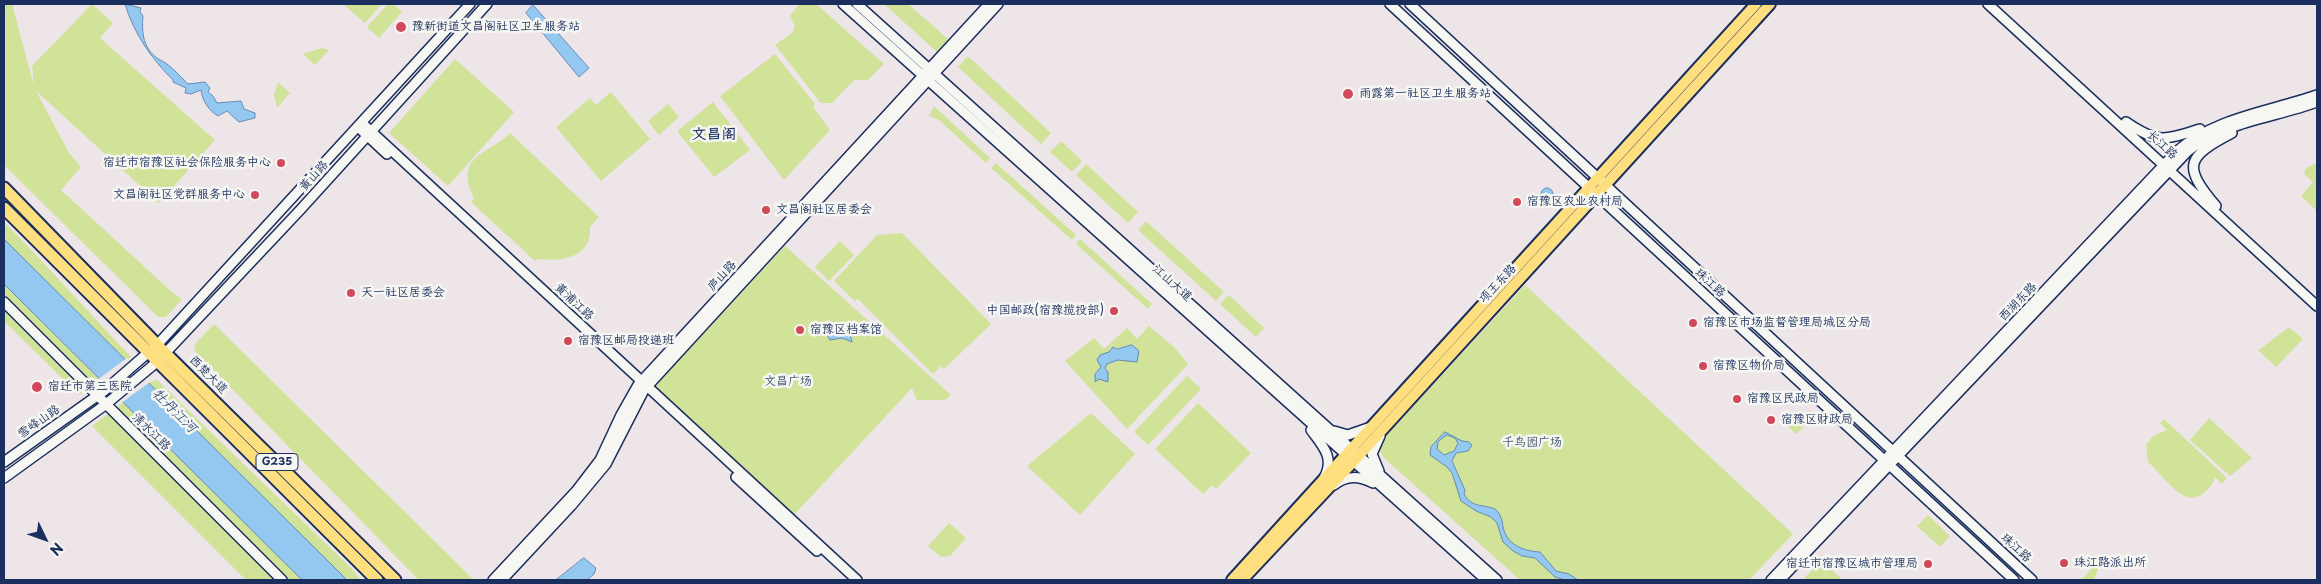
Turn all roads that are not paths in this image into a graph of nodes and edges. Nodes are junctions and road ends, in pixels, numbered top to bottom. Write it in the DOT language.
graph roads {
  1 [pos="470,4"];
  2 [pos="487,4"];
  3 [pos="843,4"];
  4 [pos="857,4"];
  5 [pos="990,4"];
  6 [pos="998,4"];
  7 [pos="1390,4"];
  8 [pos="1410,4"];
  9 [pos="1756,4"];
  10 [pos="1770,4"];
  11 [pos="1988,4"];
  12 [pos="1996,4"];
  13 [pos="928,74"];
  14 [pos="2317,95"];
  15 [pos="2317,102"];
  16 [pos="2248,115"];
  17 [pos="2263,118"];
  18 [pos="2126,122"];
  19 [pos="360,125"];
  20 [pos="369,134"];
  21 [pos="2168,165"];
  22 [pos="1601,181"];
  23 [pos="4,188"];
  24 [pos="1592,192"];
  25 [pos="2216,206"];
  26 [pos="4,208"];
  27 [pos="2317,300"];
  28 [pos="4,302"];
  29 [pos="2317,306"];
  30 [pos="162,349"];
  31 [pos="153,357"];
  32 [pos="643,386"];
  33 [pos="101,394"];
  34 [pos="108,402"];
  35 [pos="1301,411"];
  36 [pos="1383,421"];
  37 [pos="1895,454"];
  38 [pos="1352,456"];
  39 [pos="4,462"];
  40 [pos="1887,463"];
  41 [pos="4,478"];
  42 [pos="1392,491"];
  43 [pos="1316,495"];
  44 [pos="282,580"];
  45 [pos="377,580"];
  46 [pos="395,580"];
  47 [pos="493,580"];
  48 [pos="502,580"];
  49 [pos="849,580"];
  50 [pos="857,580"];
  51 [pos="1232,580"];
  52 [pos="1242,580"];
  53 [pos="1486,580"];
  54 [pos="1497,580"];
  55 [pos="1771,580"];
  56 [pos="1780,580"];
  57 [pos="2014,580"];
  58 [pos="2032,580"];
  1 -- 19 [label="street, 黄山路"];
  2 -- 20 [label="street, 黄山路"];
  3 -- 13 [label="street, 江山大道"];
  4 -- 13 [label="street, 江山大道"];
  5 -- 13 [label="street, 庐山路"];
  6 -- 13 [label="street, 庐山路"];
  7 -- 24 [label="street, 珠江路"];
  8 -- 22 [label="street, 珠江路"];
  9 -- 22 [label="main road, 项王东路"];
  10 -- 22 [label="main road, 项王东路"];
  11 -- 21 [label="street, 长江路"];
  12 -- 18 [label="street, 长江路"];
  13 -- 32 [label="street, 庐山路"];
  13 -- 35 [label="street, 江山大道"];
  14 -- 16 [label="street, 西湖东路"];
  15 -- 17 [label="street, 西湖东路"];
  16 -- 18 [label="street"];
  16 -- 21 [label="street, 西湖东路"];
  17 -- 21 [label="street, 西湖东路"];
  17 -- 25 [label="street"];
  18 -- 21 [label="street, 长江路"];
  19 -- 20 [label="street, 黄浦江路"];
  19 -- 30 [label="street, 黄山路"];
  20 -- 30 [label="street, 黄山路"];
  20 -- 32 [label="street, 黄浦江路"];
  21 -- 25 [label="street, 长江路"];
  21 -- 29 [label="street, 长江路"];
  21 -- 37 [label="street, 西湖东路"];
  22 -- 24 [label="main road, 项王东路"];
  22 -- 37 [label="street, 珠江路"];
  23 -- 30 [label="highway, 西楚大道"];
  24 -- 36 [label="main road, 项王东路"];
  24 -- 40 [label="street, 珠江路"];
  25 -- 27 [label="street, 长江路"];
  26 -- 31 [label="highway"];
  28 -- 33 [label="street, 清水江路"];
  30 -- 31 [label="street, 黄山路"];
  30 -- 46 [label="highway, 西楚大道 / G235"];
  31 -- 33 [label="street, 雪峰山路"];
  31 -- 34 [label="street, 雪峰山路"];
  31 -- 45 [label="highway, G235"];
  32 -- 47 [label="street, 庐山路"];
  32 -- 48 [label="street, 庐山路"];
  32 -- 49 [label="street, 黄浦江路"];
  32 -- 50 [label="street, 黄浦江路"];
  33 -- 34 [label="street, 清水江路"];
  33 -- 39 [label="street, 雪峰山路"];
  34 -- 41 [label="street, 雪峰山路"];
  34 -- 44 [label="street, 清水江路"];
  35 -- 36 [label="street"];
  35 -- 38 [label="street, 江山大道"];
  35 -- 43 [label="street"];
  36 -- 38 [label="main road, 项王东路"];
  36 -- 42 [label="street"];
  37 -- 40 [label="street, 西湖东路"];
  37 -- 58 [label="street, 珠江路"];
  38 -- 42 [label="street, 江山大道"];
  38 -- 43 [label="main road, 项王东路"];
  40 -- 55 [label="street, 西湖东路"];
  40 -- 56 [label="street, 西湖东路"];
  40 -- 57 [label="street, 珠江路"];
  42 -- 43 [label="street"];
  42 -- 53 [label="street, 江山大道"];
  42 -- 54 [label="street, 江山大道"];
  43 -- 51 [label="main road, 项王东路"];
  43 -- 52 [label="main road, 项王东路"];
}
